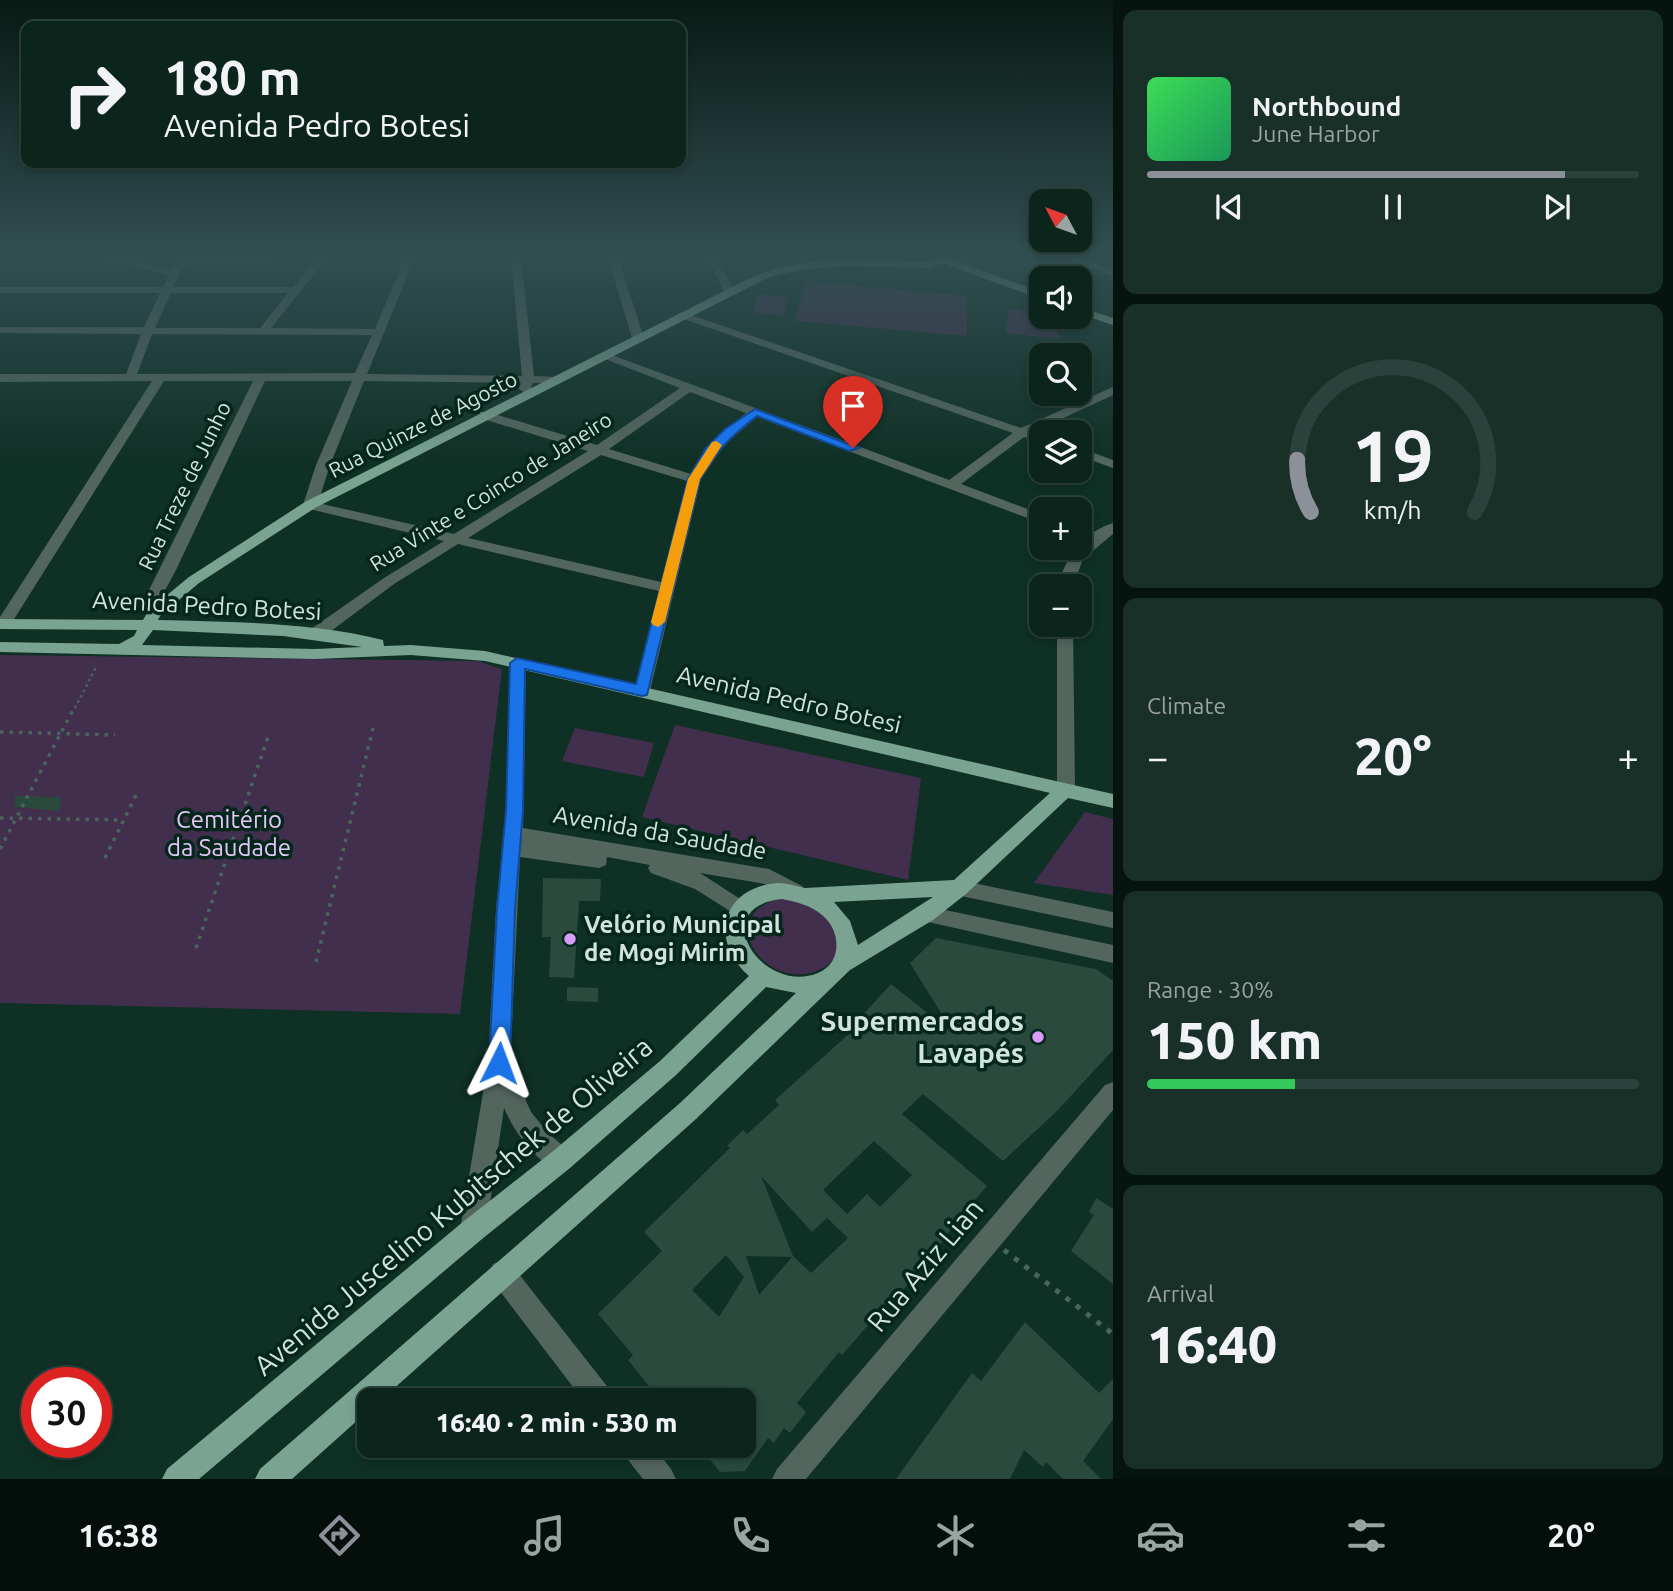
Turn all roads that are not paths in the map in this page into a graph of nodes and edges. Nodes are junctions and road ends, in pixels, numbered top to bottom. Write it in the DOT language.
graph roads {
  1 [pos="150,326"];
  2 [pos="267,326"];
  3 [pos="381,326"];
  4 [pos="523,326"];
  5 [pos="634,326"];
  6 [pos="660,326"];
  7 [pos="713,326"];
  8 [pos="0,330"];
  9 [pos="148,330"];
  10 [pos="263,331"];
  11 [pos="379,332"];
  12 [pos="638,338"];
  13 [pos="604,355"];
  14 [pos="261,377"];
  15 [pos="360,377"];
  16 [pos="0,378"];
  17 [pos="130,378"];
  18 [pos="160,378"];
  19 [pos="528,380"];
  20 [pos="552,380"];
  21 [pos="689,387"];
  22 [pos="1113,391"];
  23 [pos="524,395"];
  24 [pos="755,412"];
  25 [pos="484,415"];
  26 [pos="1023,432"];
  27 [pos="1029,434"];
  28 [pos="599,450"];
  29 [pos="1092,456"];
  30 [pos="1113,464"];
  31 [pos="694,479"];
  32 [pos="951,485"];
  33 [pos="310,505"];
  34 [pos="1029,514"];
  35 [pos="1113,527"];
  36 [pos="1092,538"];
  37 [pos="454,539"];
  38 [pos="1096,540"];
  39 [pos="169,570"];
  40 [pos="1068,574"];
  41 [pos="194,580"];
  42 [pos="665,588"];
  43 [pos="151,619"];
  44 [pos="1,624"];
  45 [pos="317,633"];
  46 [pos="1065,637"];
  47 [pos="0,647"];
  48 [pos="411,650"];
  49 [pos="117,651"];
  50 [pos="517,663"];
  51 [pos="642,691"];
  52 [pos="1066,789"];
  53 [pos="1113,801"];
  54 [pos="512,841"];
  55 [pos="959,888"];
  56 [pos="802,893"];
  57 [pos="741,910"];
  58 [pos="926,914"];
  59 [pos="1113,920"];
  60 [pos="1113,954"];
  61 [pos="835,972"];
  62 [pos="764,976"];
  63 [pos="499,1063"];
  64 [pos="1113,1093"];
  65 [pos="561,1160"];
  66 [pos="472,1230"];
  67 [pos="502,1273"];
  68 [pos="591,1388"];
  69 [pos="644,1458"];
  70 [pos="177,1479"];
  71 [pos="270,1479"];
  72 [pos="661,1479"];
  73 [pos="787,1479"];
  1 -- 9 [label="street"];
  2 -- 10 [label="street"];
  3 -- 11 [label="street"];
  4 -- 19 [label="street"];
  5 -- 12 [label="street"];
  6 -- 12 [label="main road, Rua Quinze de Agosto"];
  7 -- 26 [label="street"];
  8 -- 9 [label="street"];
  9 -- 10 [label="street"];
  9 -- 17 [label="street"];
  10 -- 11 [label="street"];
  11 -- 15 [label="street"];
  12 -- 13 [label="main road, Rua Quinze de Agosto"];
  13 -- 20 [label="main road, Rua Quinze de Agosto"];
  13 -- 21 [label="street"];
  14 -- 15 [label="street"];
  14 -- 18 [label="street"];
  14 -- 39 [label="street, Rua Treze de Junho"];
  15 -- 19 [label="street"];
  15 -- 33 [label="street"];
  16 -- 17 [label="street"];
  17 -- 18 [label="street"];
  18 -- 44 [label="street"];
  19 -- 20 [label="street"];
  19 -- 23 [label="street"];
  20 -- 23 [label="main road, Rua Quinze de Agosto"];
  21 -- 24 [label="street"];
  21 -- 28 [label="street, Rua Vinte e Coinco de Janeiro"];
  22 -- 26 [label="street"];
  23 -- 25 [label="main road, Rua Quinze de Agosto"];
  24 -- 31 [label="street"];
  24 -- 32 [label="street"];
  25 -- 28 [label="street"];
  25 -- 33 [label="main road, Rua Quinze de Agosto"];
  26 -- 27 [label="street"];
  26 -- 32 [label="street"];
  28 -- 31 [label="street"];
  28 -- 37 [label="street, Rua Vinte e Coinco de Janeiro"];
  29 -- 30 [label="street"];
  31 -- 42 [label="street"];
  32 -- 34 [label="street"];
  33 -- 37 [label="street"];
  33 -- 41 [label="main road, Rua Quinze de Agosto"];
  35 -- 38 [label="street"];
  36 -- 38 [label="street"];
  37 -- 42 [label="street"];
  37 -- 45 [label="street, Rua Vinte e Coinco de Janeiro"];
  38 -- 40 [label="street"];
  39 -- 41 [label="street"];
  39 -- 43 [label="street, Rua Treze de Junho"];
  41 -- 43 [label="main road, Rua Quinze de Agosto"];
  42 -- 51 [label="street"];
  43 -- 44 [label="main road, Avenida Pedro Botesi"];
  43 -- 45 [label="main road, Avenida Pedro Botesi"];
  43 -- 49 [label="main road, Rua Quinze de Agosto"];
  45 -- 48 [label="main road, Avenida Pedro Botesi"];
  46 -- 52 [label="street"];
  47 -- 49 [label="main road, Avenida Pedro Botesi"];
  48 -- 49 [label="main road, Avenida Pedro Botesi"];
  48 -- 50 [label="main road, Avenida Pedro Botesi"];
  50 -- 51 [label="main road, Avenida Pedro Botesi"];
  50 -- 54 [label="street"];
  51 -- 52 [label="main road, Avenida Pedro Botesi"];
  52 -- 53 [label="main road, Avenida Pedro Botesi"];
  52 -- 55 [label="main road"];
  54 -- 56 [label="street, Avenida da Saudade"];
  54 -- 57 [label="street, Avenida da Saudade"];
  54 -- 63 [label="street"];
  55 -- 56 [label="main road"];
  55 -- 58 [label="main road"];
  55 -- 59 [label="street"];
  56 -- 57 [label="main road"];
  56 -- 61 [label="main road"];
  57 -- 62 [label="main road"];
  58 -- 60 [label="street"];
  58 -- 61 [label="main road"];
  61 -- 62 [label="main road"];
  61 -- 67 [label="main road"];
  62 -- 65 [label="main road, Avenida Juscelino Kubitschek de Oliveira"];
  63 -- 65 [label="street"];
  63 -- 66 [label="street"];
  64 -- 73 [label="street, Rua Aziz Lian"];
  65 -- 66 [label="main road, Avenida Juscelino Kubitschek de Oliveira"];
  66 -- 70 [label="main road, Avenida Juscelino Kubitschek de Oliveira"];
  67 -- 68 [label="street"];
  67 -- 71 [label="main road"];
  69 -- 72 [label="street"];
}
